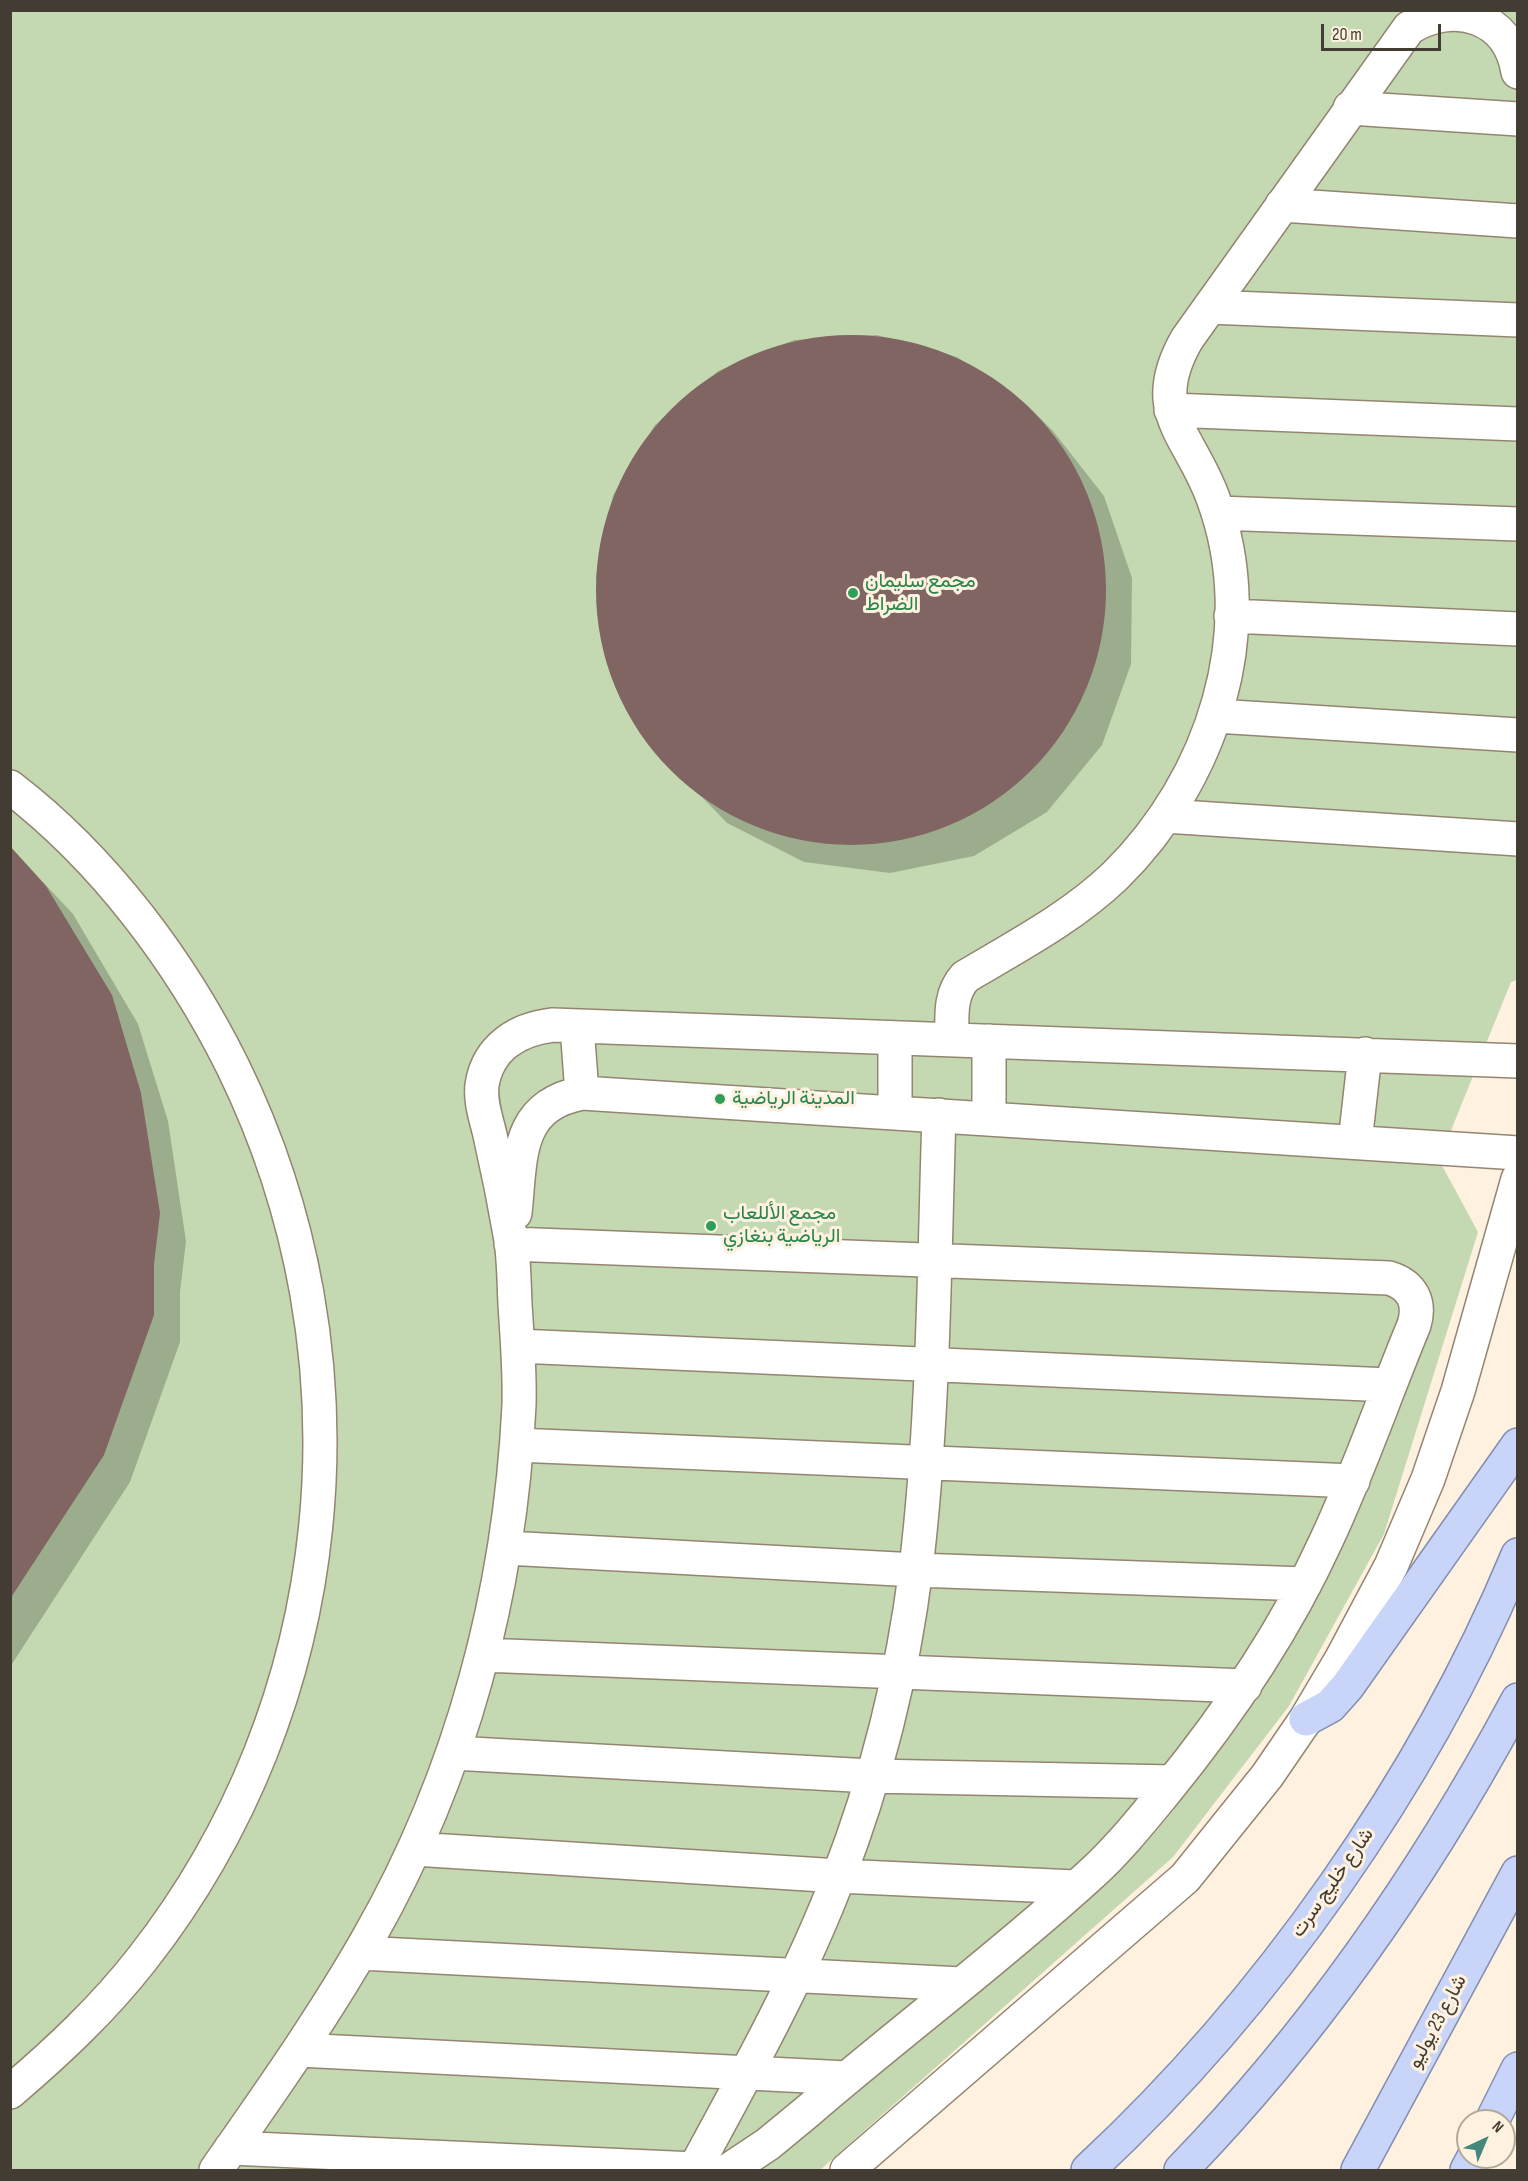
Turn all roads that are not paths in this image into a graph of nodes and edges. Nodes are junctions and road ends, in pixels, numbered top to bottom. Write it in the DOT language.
graph roads {
  1 [pos="1518,72"];
  2 [pos="1350,108"];
  3 [pos="1518,119"];
  4 [pos="1281,205"];
  5 [pos="1518,221"];
  6 [pos="1210,307"];
  7 [pos="1518,320"];
  8 [pos="1171,410"];
  9 [pos="1518,424"];
  10 [pos="1218,513"];
  11 [pos="1518,524"];
  12 [pos="1231,616"];
  13 [pos="1518,629"];
  14 [pos="1216,716"];
  15 [pos="1518,735"];
  16 [pos="10,787"];
  17 [pos="1165,816"];
  18 [pos="1518,839"];
  19 [pos="577,1026"];
  20 [pos="895,1038"];
  21 [pos="952,1040"];
  22 [pos="989,1041"];
  23 [pos="1365,1054"];
  24 [pos="1518,1061"];
  25 [pos="582,1093"];
  26 [pos="895,1113"];
  27 [pos="939,1115"];
  28 [pos="989,1119"];
  29 [pos="1354,1142"];
  30 [pos="1518,1153"];
  31 [pos="1518,1179"];
  32 [pos="511,1244"];
  33 [pos="934,1261"];
  34 [pos="518,1346"];
  35 [pos="930,1365"];
  36 [pos="1389,1385"];
  37 [pos="517,1445"];
  38 [pos="1518,1445"];
  39 [pos="927,1464"];
  40 [pos="1353,1481"];
  41 [pos="506,1548"];
  42 [pos="1518,1555"];
  43 [pos="916,1570"];
  44 [pos="1305,1584"];
  45 [pos="483,1655"];
  46 [pos="899,1670"];
  47 [pos="1245,1686"];
  48 [pos="1518,1700"];
  49 [pos="1306,1719"];
  50 [pos="453,1753"];
  51 [pos="871,1776"];
  52 [pos="1173,1782"];
  53 [pos="414,1849"];
  54 [pos="1518,1873"];
  55 [pos="839,1876"];
  56 [pos="1076,1887"];
  57 [pos="360,1953"];
  58 [pos="798,1974"];
  59 [pos="961,1984"];
  60 [pos="299,2050"];
  61 [pos="1518,2069"];
  62 [pos="748,2071"];
  63 [pos="847,2078"];
  64 [pos="10,2092"];
  65 [pos="1498,2109"];
  66 [pos="224,2159"];
  67 [pos="695,2170"];
  68 [pos="729,2170"];
  69 [pos="847,2170"];
  70 [pos="1088,2170"];
  71 [pos="1180,2170"];
  72 [pos="1358,2170"];
  1 -- 2 [label="lane"];
  2 -- 3 [label="lane"];
  2 -- 4 [label="lane"];
  4 -- 5 [label="lane"];
  4 -- 6 [label="lane"];
  6 -- 7 [label="lane"];
  6 -- 8 [label="lane"];
  8 -- 9 [label="lane"];
  8 -- 10 [label="lane"];
  10 -- 11 [label="lane"];
  10 -- 12 [label="lane"];
  12 -- 13 [label="lane"];
  12 -- 14 [label="lane"];
  14 -- 15 [label="lane"];
  14 -- 17 [label="lane"];
  16 -- 64 [label="lane"];
  17 -- 18 [label="lane"];
  17 -- 21 [label="lane"];
  19 -- 20 [label="lane"];
  19 -- 25 [label="lane"];
  19 -- 32 [label="lane"];
  20 -- 21 [label="lane"];
  20 -- 26 [label="lane"];
  21 -- 22 [label="lane"];
  22 -- 23 [label="lane"];
  22 -- 28 [label="lane"];
  23 -- 24 [label="lane"];
  23 -- 29 [label="lane"];
  25 -- 26 [label="lane"];
  25 -- 32 [label="lane"];
  26 -- 27 [label="lane"];
  27 -- 28 [label="lane"];
  27 -- 33 [label="lane"];
  28 -- 29 [label="lane"];
  29 -- 30 [label="lane"];
  31 -- 49 [label="lane"];
  32 -- 33 [label="lane"];
  32 -- 34 [label="lane"];
  33 -- 35 [label="lane"];
  33 -- 36 [label="lane"];
  34 -- 35 [label="lane"];
  34 -- 37 [label="lane"];
  35 -- 36 [label="lane"];
  35 -- 39 [label="lane"];
  36 -- 40 [label="lane"];
  37 -- 39 [label="lane"];
  37 -- 41 [label="lane"];
  38 -- 49 [label="main road"];
  39 -- 40 [label="lane"];
  39 -- 43 [label="lane"];
  40 -- 44 [label="lane"];
  41 -- 43 [label="lane"];
  41 -- 45 [label="lane"];
  42 -- 70 [label="main road, شارع خليج سرت"];
  43 -- 44 [label="lane"];
  43 -- 46 [label="lane"];
  44 -- 47 [label="lane"];
  45 -- 46 [label="lane"];
  45 -- 50 [label="lane"];
  46 -- 47 [label="lane"];
  46 -- 51 [label="lane"];
  47 -- 52 [label="lane"];
  48 -- 71 [label="main road"];
  49 -- 69 [label="lane"];
  50 -- 51 [label="lane"];
  50 -- 53 [label="lane"];
  51 -- 52 [label="lane"];
  51 -- 55 [label="lane"];
  52 -- 56 [label="lane"];
  53 -- 55 [label="lane"];
  53 -- 57 [label="lane"];
  54 -- 72 [label="main road, شارع 23 يوليو"];
  55 -- 56 [label="lane"];
  55 -- 58 [label="lane"];
  56 -- 59 [label="lane"];
  57 -- 58 [label="lane"];
  57 -- 60 [label="lane"];
  58 -- 59 [label="lane"];
  58 -- 62 [label="lane"];
  59 -- 63 [label="lane"];
  60 -- 62 [label="lane"];
  60 -- 66 [label="lane"];
  61 -- 65 [label="main road"];
  62 -- 63 [label="lane"];
  62 -- 67 [label="lane"];
  63 -- 68 [label="lane"];
  66 -- 67 [label="lane"];
}
